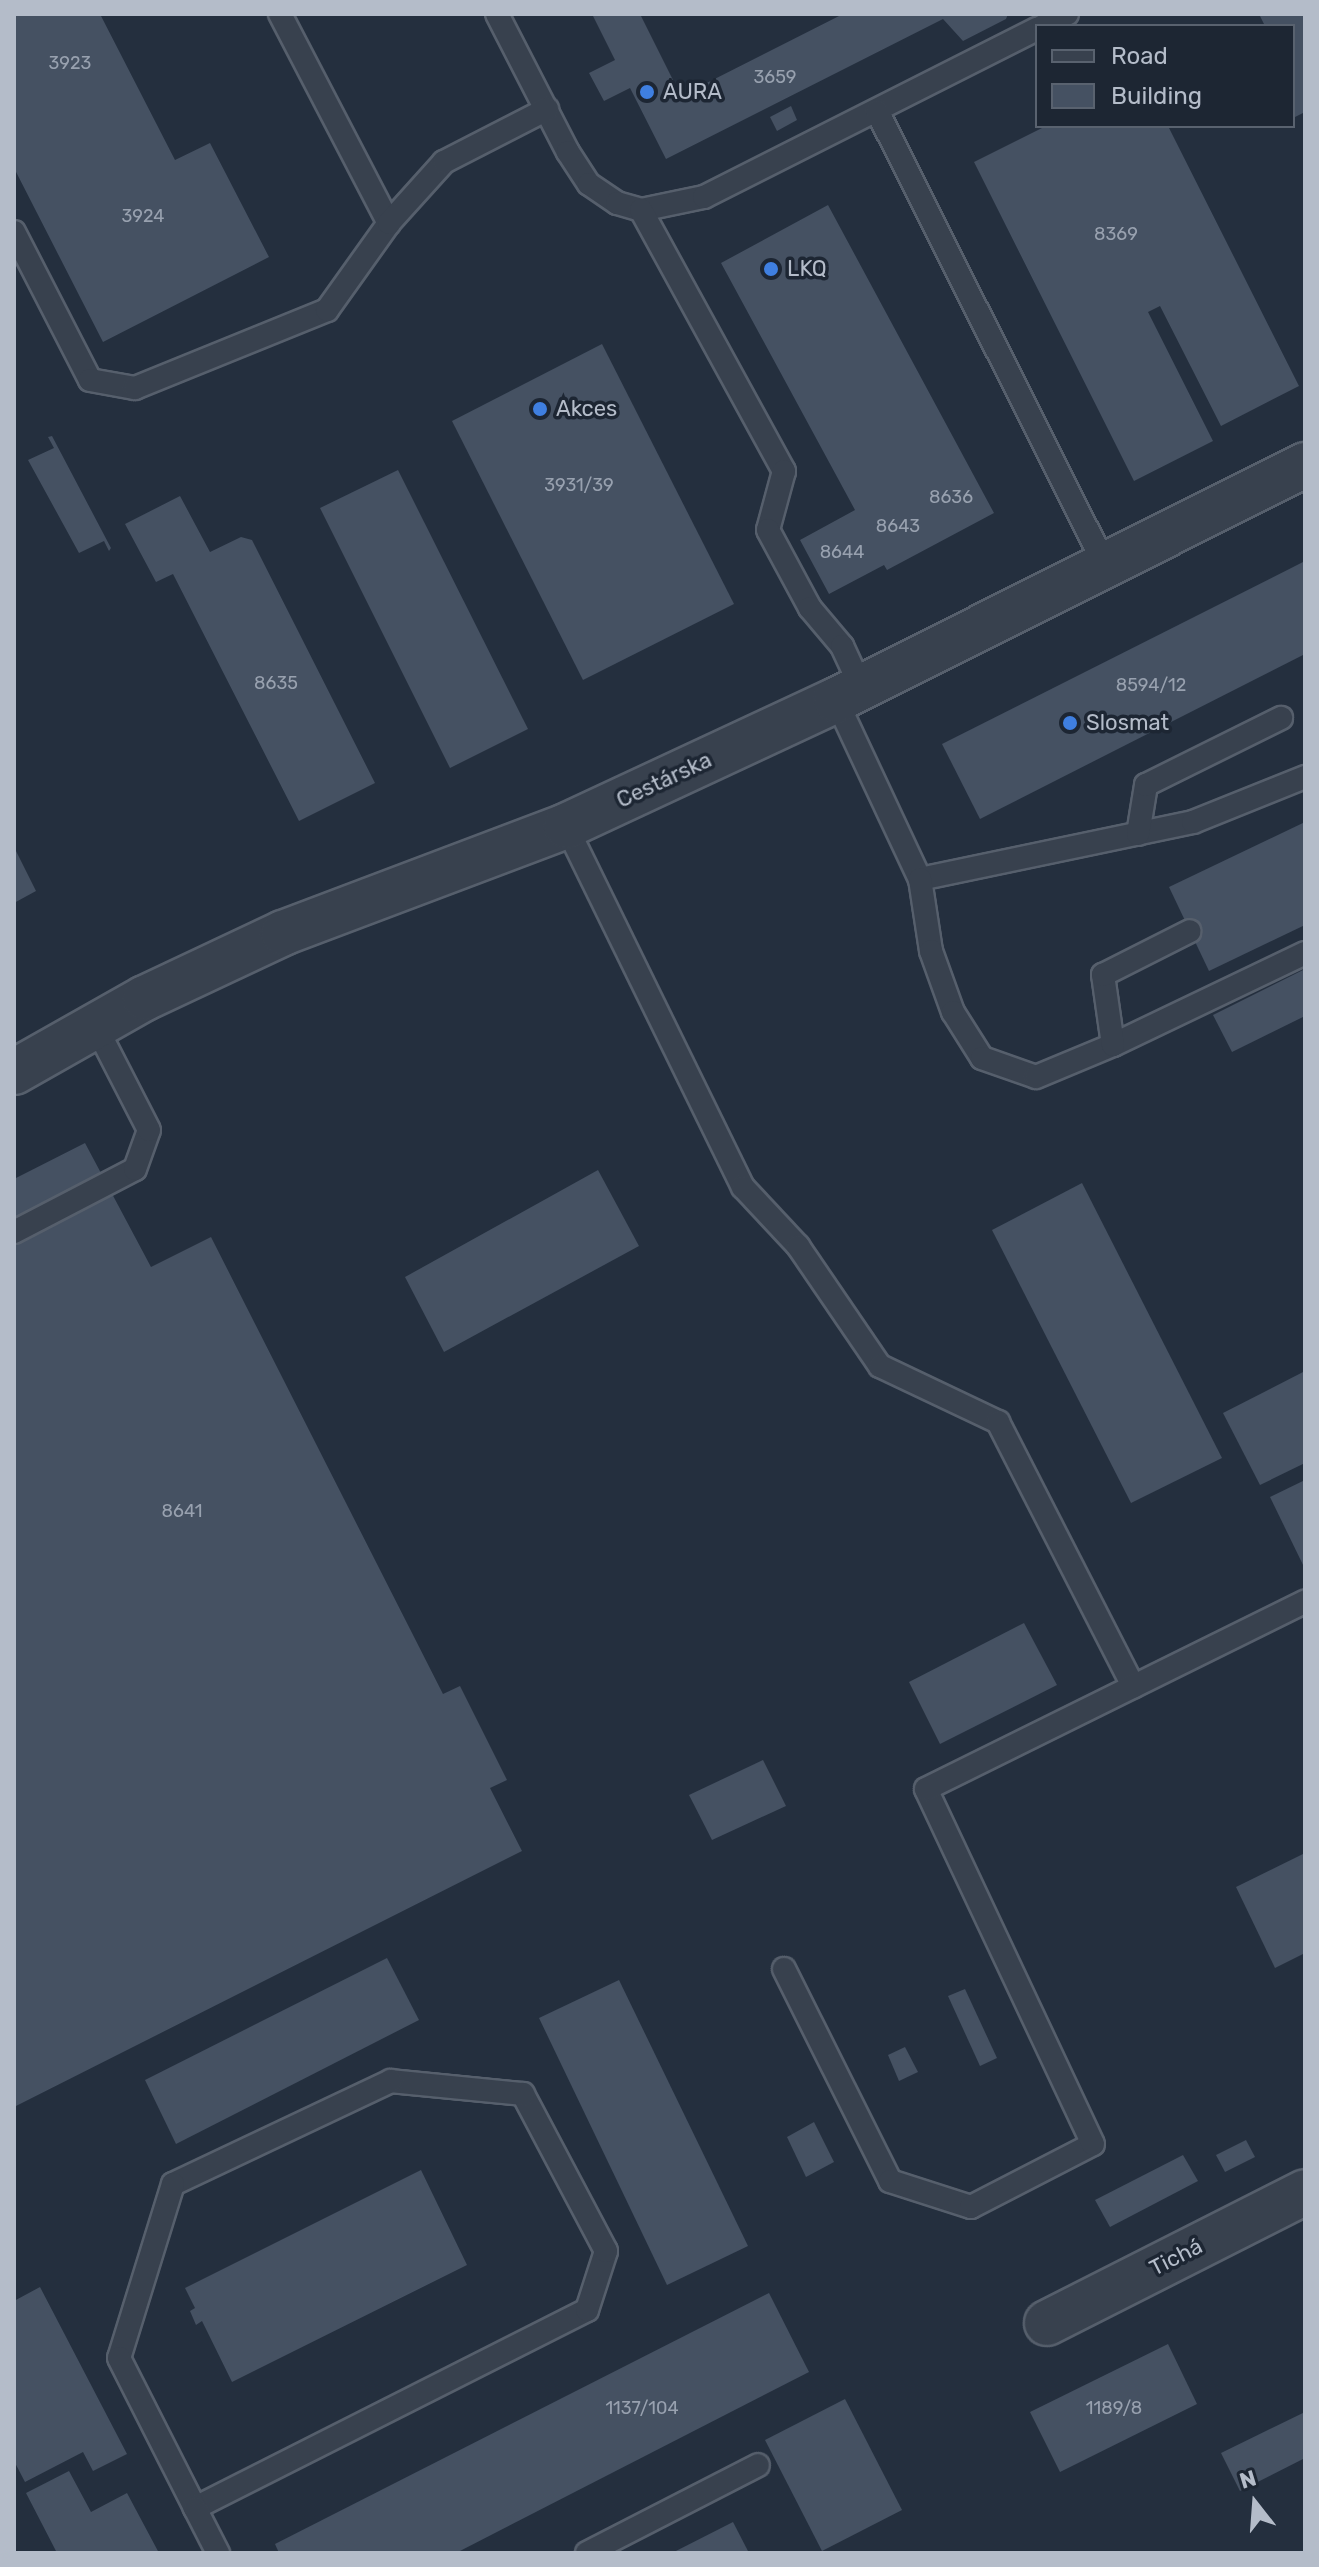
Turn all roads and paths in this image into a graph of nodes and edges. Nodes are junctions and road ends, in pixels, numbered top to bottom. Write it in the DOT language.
graph roads {
  1 [pos="280,14"];
  2 [pos="497,14"];
  3 [pos="1067,14"];
  4 [pos="1047,24"];
  5 [pos="1035,30"];
  6 [pos="547,109"];
  7 [pos="877,111"];
  8 [pos="641,210"];
  9 [pos="389,223"];
  10 [pos="14,232"];
  11 [pos="1305,465"];
  12 [pos="1105,565"];
  13 [pos="848,694"];
  14 [pos="1281,718"];
  15 [pos="1305,777"];
  16 [pos="566,826"];
  17 [pos="1138,834"];
  18 [pos="920,879"];
  19 [pos="1190,931"];
  20 [pos="1305,953"];
  21 [pos="95,1025"];
  22 [pos="1113,1045"];
  23 [pos="14,1072"];
  24 [pos="14,1232"];
  25 [pos="1305,1602"];
  26 [pos="1133,1686"];
  27 [pos="784,1969"];
  28 [pos="1305,2192"];
  29 [pos="1047,2323"];
  30 [pos="758,2465"];
  31 [pos="195,2508"];
  32 [pos="218,2553"];
  33 [pos="587,2553"];
  1 -- 9 [label="lane"];
  2 -- 6 [label="lane"];
  3 -- 4 [label="lane"];
  5 -- 7 [label="lane"];
  6 -- 8 [label="lane"];
  6 -- 9 [label="lane"];
  7 -- 8 [label="lane"];
  7 -- 12 [label="lane"];
  8 -- 13 [label="lane"];
  9 -- 10 [label="lane"];
  11 -- 12 [label="street, Cestárska"];
  12 -- 13 [label="street, Cestárska"];
  13 -- 16 [label="street, Cestárska"];
  13 -- 18 [label="lane"];
  14 -- 17 [label="lane"];
  15 -- 17 [label="lane"];
  16 -- 21 [label="street, Cestárska"];
  16 -- 26 [label="lane"];
  17 -- 18 [label="lane"];
  18 -- 22 [label="lane"];
  19 -- 22 [label="lane"];
  20 -- 22 [label="lane"];
  21 -- 23 [label="street, Cestárska"];
  21 -- 24 [label="lane"];
  25 -- 26 [label="lane"];
  26 -- 27 [label="lane"];
  28 -- 29 [label="street, Tichá"];
  30 -- 33 [label="lane"];
  31 -- 31 [label="lane"];
  31 -- 32 [label="lane"];
}
